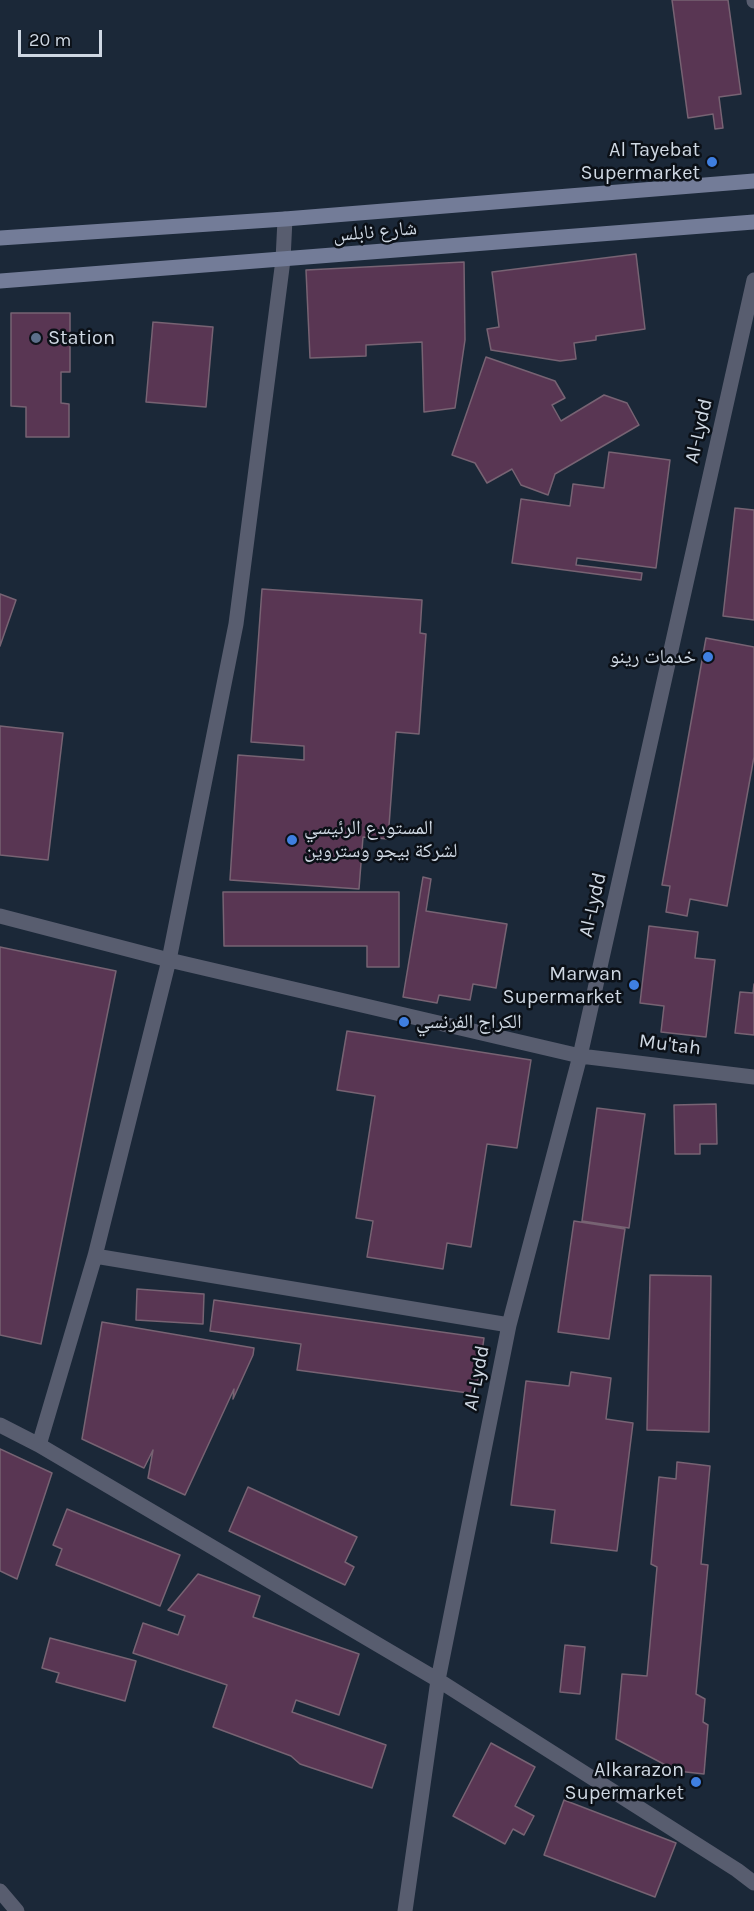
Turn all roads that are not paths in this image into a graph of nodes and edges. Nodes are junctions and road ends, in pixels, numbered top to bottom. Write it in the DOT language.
graph roads {
  1 [pos="754,182"];
  2 [pos="285,219"];
  3 [pos="754,222"];
  4 [pos="0,238"];
  5 [pos="283,260"];
  6 [pos="754,280"];
  7 [pos="0,281"];
  8 [pos="0,916"];
  9 [pos="169,960"];
  10 [pos="580,1056"];
  11 [pos="754,1077"];
  12 [pos="95,1256"];
  13 [pos="509,1325"];
  14 [pos="0,1425"];
  15 [pos="39,1445"];
  16 [pos="438,1680"];
  17 [pos="754,1883"];
  18 [pos="0,1891"];
  19 [pos="17,1911"];
  20 [pos="405,1911"];
  1 -- 2 [label="main road, شارع نابلس"];
  2 -- 4 [label="main road, شارع نابلس"];
  2 -- 5 [label="street"];
  3 -- 5 [label="main road, شارع نابلس"];
  5 -- 7 [label="main road, شارع نابلس"];
  5 -- 9 [label="street"];
  6 -- 10 [label="street, Al-Lydd"];
  8 -- 9 [label="street, Mu'tah"];
  9 -- 10 [label="street, Mu'tah"];
  9 -- 12 [label="street"];
  10 -- 11 [label="street, Mu'tah"];
  10 -- 13 [label="street, Al-Lydd"];
  12 -- 13 [label="street"];
  12 -- 15 [label="street"];
  13 -- 16 [label="street, Al-Lydd"];
  14 -- 15 [label="street"];
  15 -- 16 [label="street"];
  16 -- 17 [label="street"];
  16 -- 20 [label="street, Al-Lydd"];
  18 -- 19 [label="street"];
}
